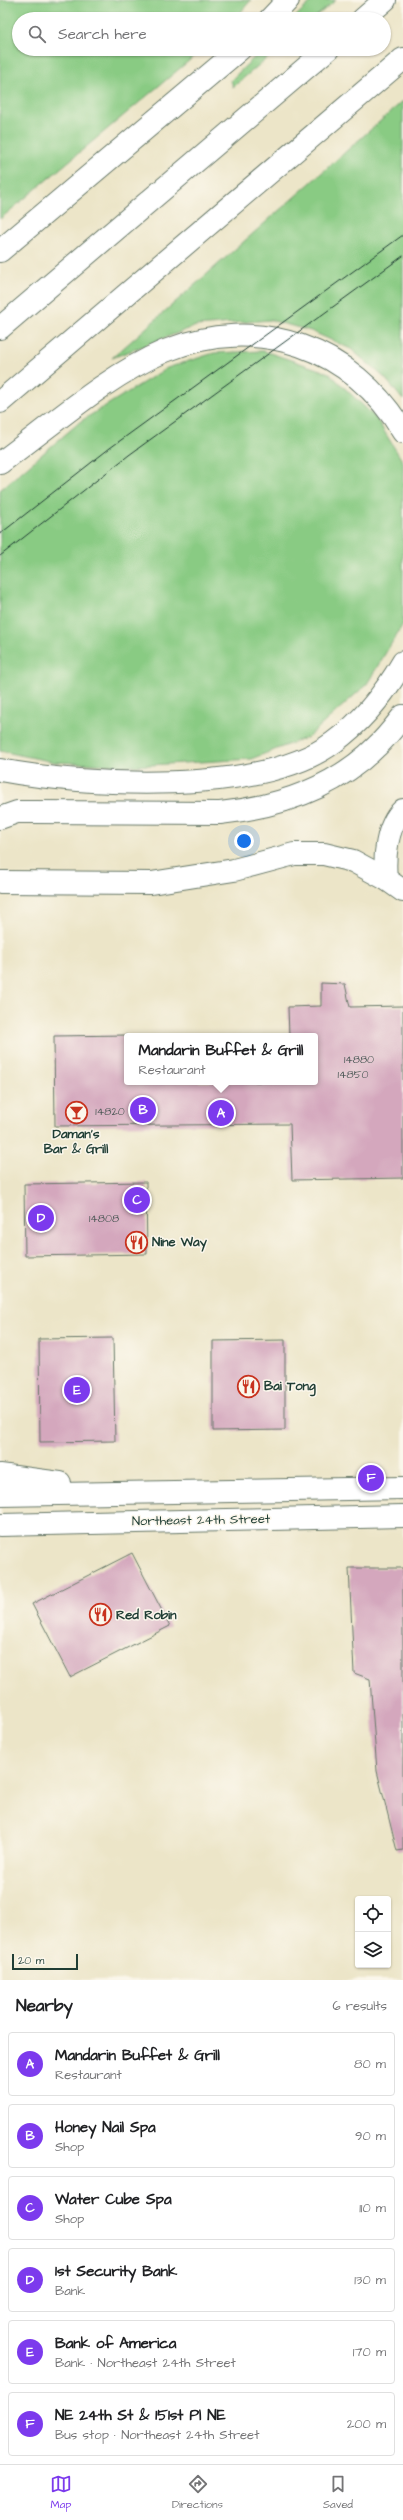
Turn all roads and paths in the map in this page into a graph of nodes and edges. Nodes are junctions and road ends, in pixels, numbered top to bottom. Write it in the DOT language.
graph roads {
  1 [pos="288,0"];
  2 [pos="385,0"];
  3 [pos="277,12"];
  4 [pos="371,12"];
  5 [pos="232,56"];
  6 [pos="320,56"];
  7 [pos="403,59"];
  8 [pos="0,251"];
  9 [pos="0,328"];
  10 [pos="0,402"];
  11 [pos="403,432"];
  12 [pos="0,463"];
  13 [pos="403,662"];
  14 [pos="403,716"];
  15 [pos="0,770"];
  16 [pos="403,810"];
  17 [pos="0,818"];
  18 [pos="0,882"];
  19 [pos="395,885"];
  20 [pos="0,1476"];
  21 [pos="403,1488"];
  22 [pos="145,1493"];
  23 [pos="0,1495"];
  24 [pos="403,1516"];
  25 [pos="0,1525"];
  1 -- 3 [label="main road"];
  2 -- 4 [label="main road"];
  5 -- 8 [label="main road"];
  6 -- 9 [label="main road"];
  7 -- 10 [label="main road"];
  11 -- 12 [label="main road"];
  13 -- 15 [label="main road"];
  14 -- 17 [label="main road"];
  16 -- 19 [label="main road"];
  18 -- 19 [label="main road"];
  20 -- 22 [label="main road"];
  21 -- 22 [label="main road"];
  22 -- 23 [label="main road"];
  24 -- 25 [label="main road, Northeast 24th Street"];
}
